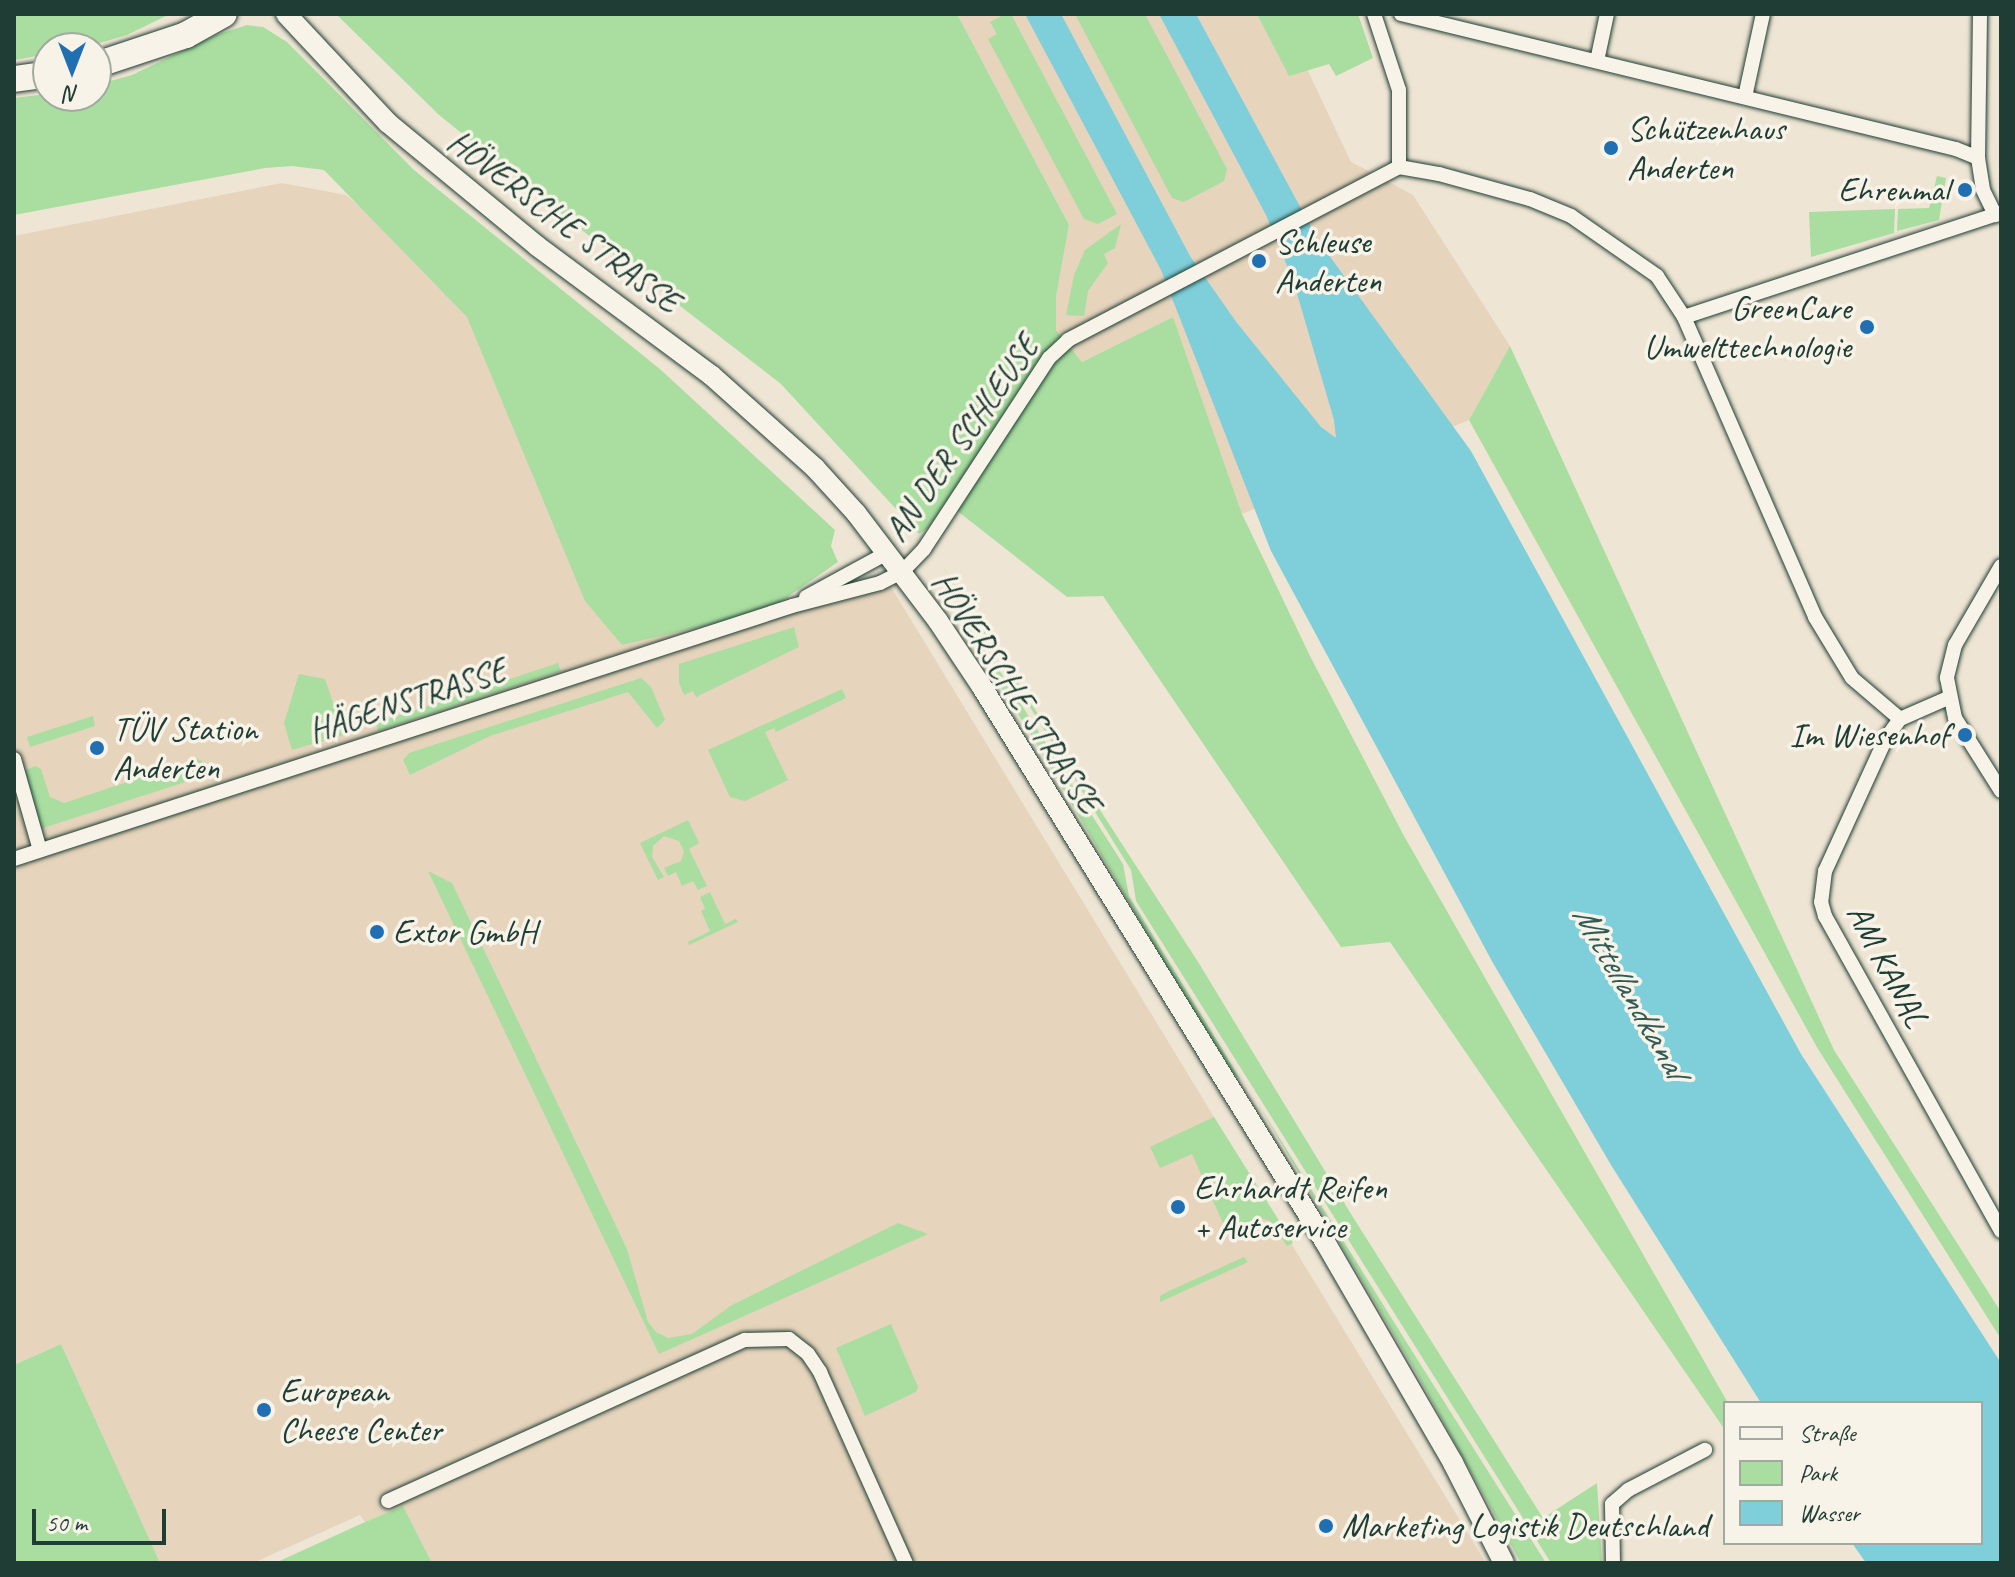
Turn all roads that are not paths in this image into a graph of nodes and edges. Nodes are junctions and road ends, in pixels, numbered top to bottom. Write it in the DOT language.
graph roads {
  1 [pos="185,14"];
  2 [pos="224,14"];
  3 [pos="286,14"];
  4 [pos="1374,14"];
  5 [pos="1401,14"];
  6 [pos="1607,14"];
  7 [pos="1763,14"];
  8 [pos="1980,14"];
  9 [pos="1466,21"];
  10 [pos="152,46"];
  11 [pos="112,60"];
  12 [pos="1597,61"];
  13 [pos="1745,97"];
  14 [pos="1978,158"];
  15 [pos="1399,167"];
  16 [pos="1998,214"];
  17 [pos="1684,317"];
  18 [pos="887,553"];
  19 [pos="2001,566"];
  20 [pos="902,572"];
  21 [pos="792,606"];
  22 [pos="1948,698"];
  23 [pos="1900,719"];
  24 [pos="14,759"];
  25 [pos="2001,791"];
  26 [pos="40,850"];
  27 [pos="14,859"];
  28 [pos="2001,1231"];
  29 [pos="1705,1450"];
  30 [pos="388,1501"];
  31 [pos="906,1563"];
  32 [pos="1504,1563"];
  33 [pos="1613,1563"];
  1 -- 10 [label="highway"];
  2 -- 10 [label="highway"];
  3 -- 18 [label="main road, HÖVERSCHE STRASSE"];
  4 -- 15 [label="street"];
  5 -- 9 [label="street"];
  6 -- 12 [label="street"];
  7 -- 13 [label="street"];
  8 -- 14 [label="street"];
  9 -- 12 [label="street"];
  10 -- 11 [label="highway"];
  12 -- 13 [label="street"];
  13 -- 14 [label="street"];
  14 -- 16 [label="street"];
  15 -- 17 [label="street"];
  15 -- 20 [label="street, AN DER SCHLEUSE"];
  16 -- 17 [label="street"];
  17 -- 23 [label="street"];
  18 -- 20 [label="main road, HÖVERSCHE STRASSE"];
  18 -- 21 [label="street, HÄGENSTRASSE"];
  19 -- 22 [label="street"];
  20 -- 21 [label="street, HÄGENSTRASSE"];
  20 -- 32 [label="main road, HÖVERSCHE STRASSE"];
  21 -- 26 [label="street, HÄGENSTRASSE"];
  22 -- 23 [label="street"];
  22 -- 25 [label="street"];
  23 -- 28 [label="street, AM KANAL"];
  24 -- 26 [label="street"];
  26 -- 27 [label="street, HÄGENSTRASSE"];
  29 -- 33 [label="street"];
  30 -- 31 [label="street"];
}
